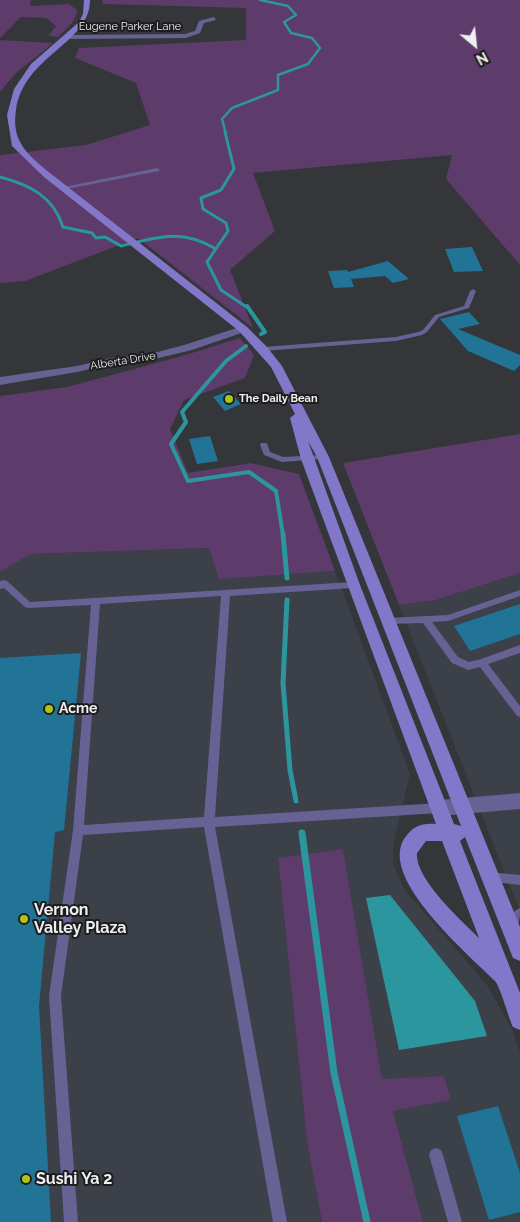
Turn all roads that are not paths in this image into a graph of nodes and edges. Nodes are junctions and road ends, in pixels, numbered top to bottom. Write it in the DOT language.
graph roads {
  1 [pos="87,0"];
  2 [pos="214,19"];
  3 [pos="67,37"];
  4 [pos="158,170"];
  5 [pos="62,188"];
  6 [pos="473,291"];
  7 [pos="243,329"];
  8 [pos="264,349"];
  9 [pos="0,380"];
  10 [pos="264,445"];
  11 [pos="315,458"];
  12 [pos="353,585"];
  13 [pos="0,586"];
  14 [pos="226,592"];
  15 [pos="520,594"];
  16 [pos="96,601"];
  17 [pos="426,618"];
  18 [pos="388,621"];
  19 [pos="520,649"];
  20 [pos="482,663"];
  21 [pos="520,713"];
  22 [pos="520,801"];
  23 [pos="461,805"];
  24 [pos="440,808"];
  25 [pos="209,823"];
  26 [pos="78,830"];
  27 [pos="448,832"];
  28 [pos="474,836"];
  29 [pos="490,877"];
  30 [pos="520,880"];
  31 [pos="515,920"];
  32 [pos="520,951"];
  33 [pos="502,976"];
  34 [pos="520,1020"];
  35 [pos="436,1155"];
  36 [pos="71,1222"];
  37 [pos="280,1222"];
  38 [pos="455,1222"];
  1 -- 3 [label="main road"];
  2 -- 3 [label="street, Eugene Parker Lane"];
  3 -- 5 [label="main road"];
  4 -- 5 [label="lane"];
  5 -- 7 [label="main road"];
  6 -- 8 [label="lane"];
  7 -- 8 [label="main road"];
  7 -- 9 [label="street, Alberta Drive"];
  8 -- 11 [label="main road"];
  10 -- 11 [label="lane"];
  11 -- 12 [label="main road"];
  11 -- 18 [label="main road"];
  12 -- 14 [label="lane"];
  12 -- 24 [label="main road"];
  13 -- 16 [label="lane"];
  14 -- 16 [label="lane"];
  14 -- 25 [label="lane"];
  15 -- 17 [label="lane"];
  16 -- 26 [label="lane"];
  17 -- 18 [label="lane"];
  17 -- 20 [label="lane"];
  18 -- 23 [label="main road"];
  19 -- 20 [label="lane"];
  20 -- 21 [label="lane"];
  22 -- 23 [label="street"];
  23 -- 24 [label="street"];
  23 -- 28 [label="main road"];
  24 -- 25 [label="lane"];
  24 -- 27 [label="main road"];
  25 -- 26 [label="lane"];
  25 -- 37 [label="lane"];
  26 -- 36 [label="lane"];
  27 -- 28 [label="main road"];
  27 -- 33 [label="main road"];
  27 -- 33 [label="main road"];
  28 -- 29 [label="main road"];
  29 -- 30 [label="lane"];
  29 -- 31 [label="main road"];
  31 -- 32 [label="main road"];
  33 -- 34 [label="main road"];
  35 -- 38 [label="lane"];
}
